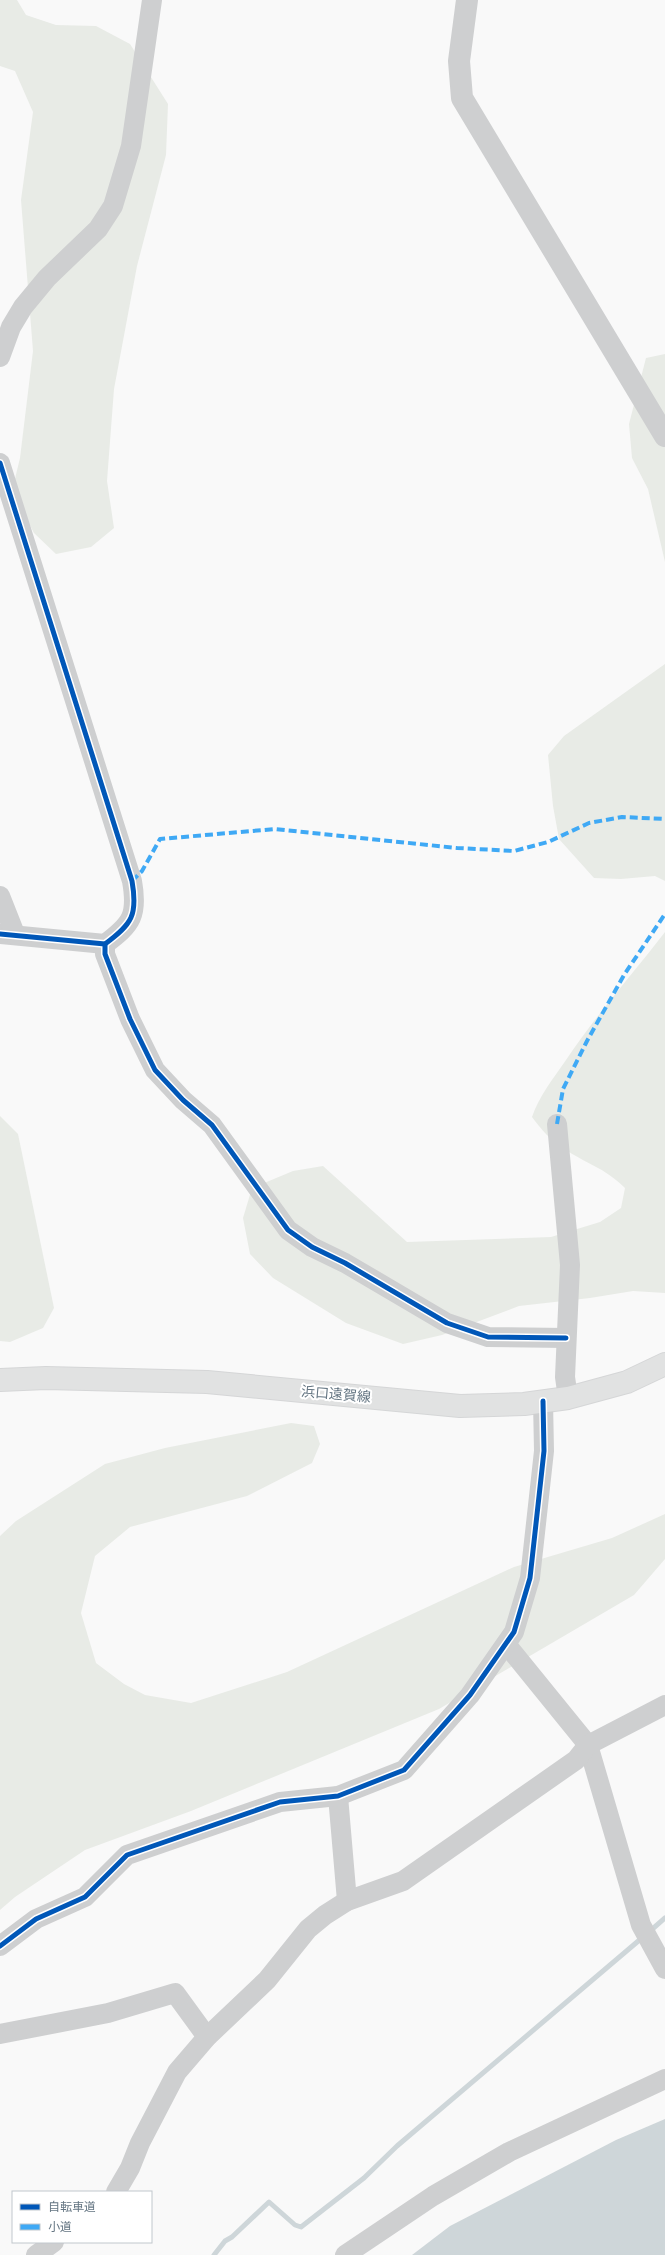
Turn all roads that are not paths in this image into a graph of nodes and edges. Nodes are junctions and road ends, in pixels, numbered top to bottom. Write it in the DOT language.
graph roads {
  1 [pos="152,0"];
  2 [pos="467,0"];
  3 [pos="0,357"];
  4 [pos="665,436"];
  5 [pos="0,463"];
  6 [pos="0,896"];
  7 [pos="8,934"];
  8 [pos="105,944"];
  9 [pos="557,1124"];
  10 [pos="566,1338"];
  11 [pos="665,1364"];
  12 [pos="0,1380"];
  13 [pos="568,1398"];
  14 [pos="543,1401"];
  15 [pos="506,1644"];
  16 [pos="665,1705"];
  17 [pos="588,1746"];
  18 [pos="338,1796"];
  19 [pos="347,1901"];
  20 [pos="0,1946"];
  21 [pos="665,1969"];
  22 [pos="0,2034"];
  23 [pos="207,2037"];
  24 [pos="665,2079"];
  25 [pos="117,2191"];
  26 [pos="53,2243"];
  27 [pos="36,2255"];
  28 [pos="345,2255"];
  1 -- 3 [label="street"];
  2 -- 4 [label="street"];
  5 -- 8 [label="street"];
  6 -- 7 [label="street"];
  7 -- 8 [label="street"];
  8 -- 10 [label="street"];
  9 -- 10 [label="street"];
  10 -- 13 [label="street"];
  11 -- 13 [label="main road, 浜口遠賀線"];
  12 -- 14 [label="main road, 浜口遠賀線"];
  13 -- 14 [label="main road, 浜口遠賀線"];
  14 -- 15 [label="street"];
  15 -- 17 [label="street"];
  15 -- 18 [label="street"];
  16 -- 17 [label="street"];
  17 -- 19 [label="street"];
  17 -- 21 [label="street"];
  18 -- 19 [label="street"];
  18 -- 20 [label="street"];
  19 -- 23 [label="street"];
  22 -- 23 [label="street"];
  23 -- 25 [label="street"];
  24 -- 28 [label="street"];
  26 -- 27 [label="street"];
}
